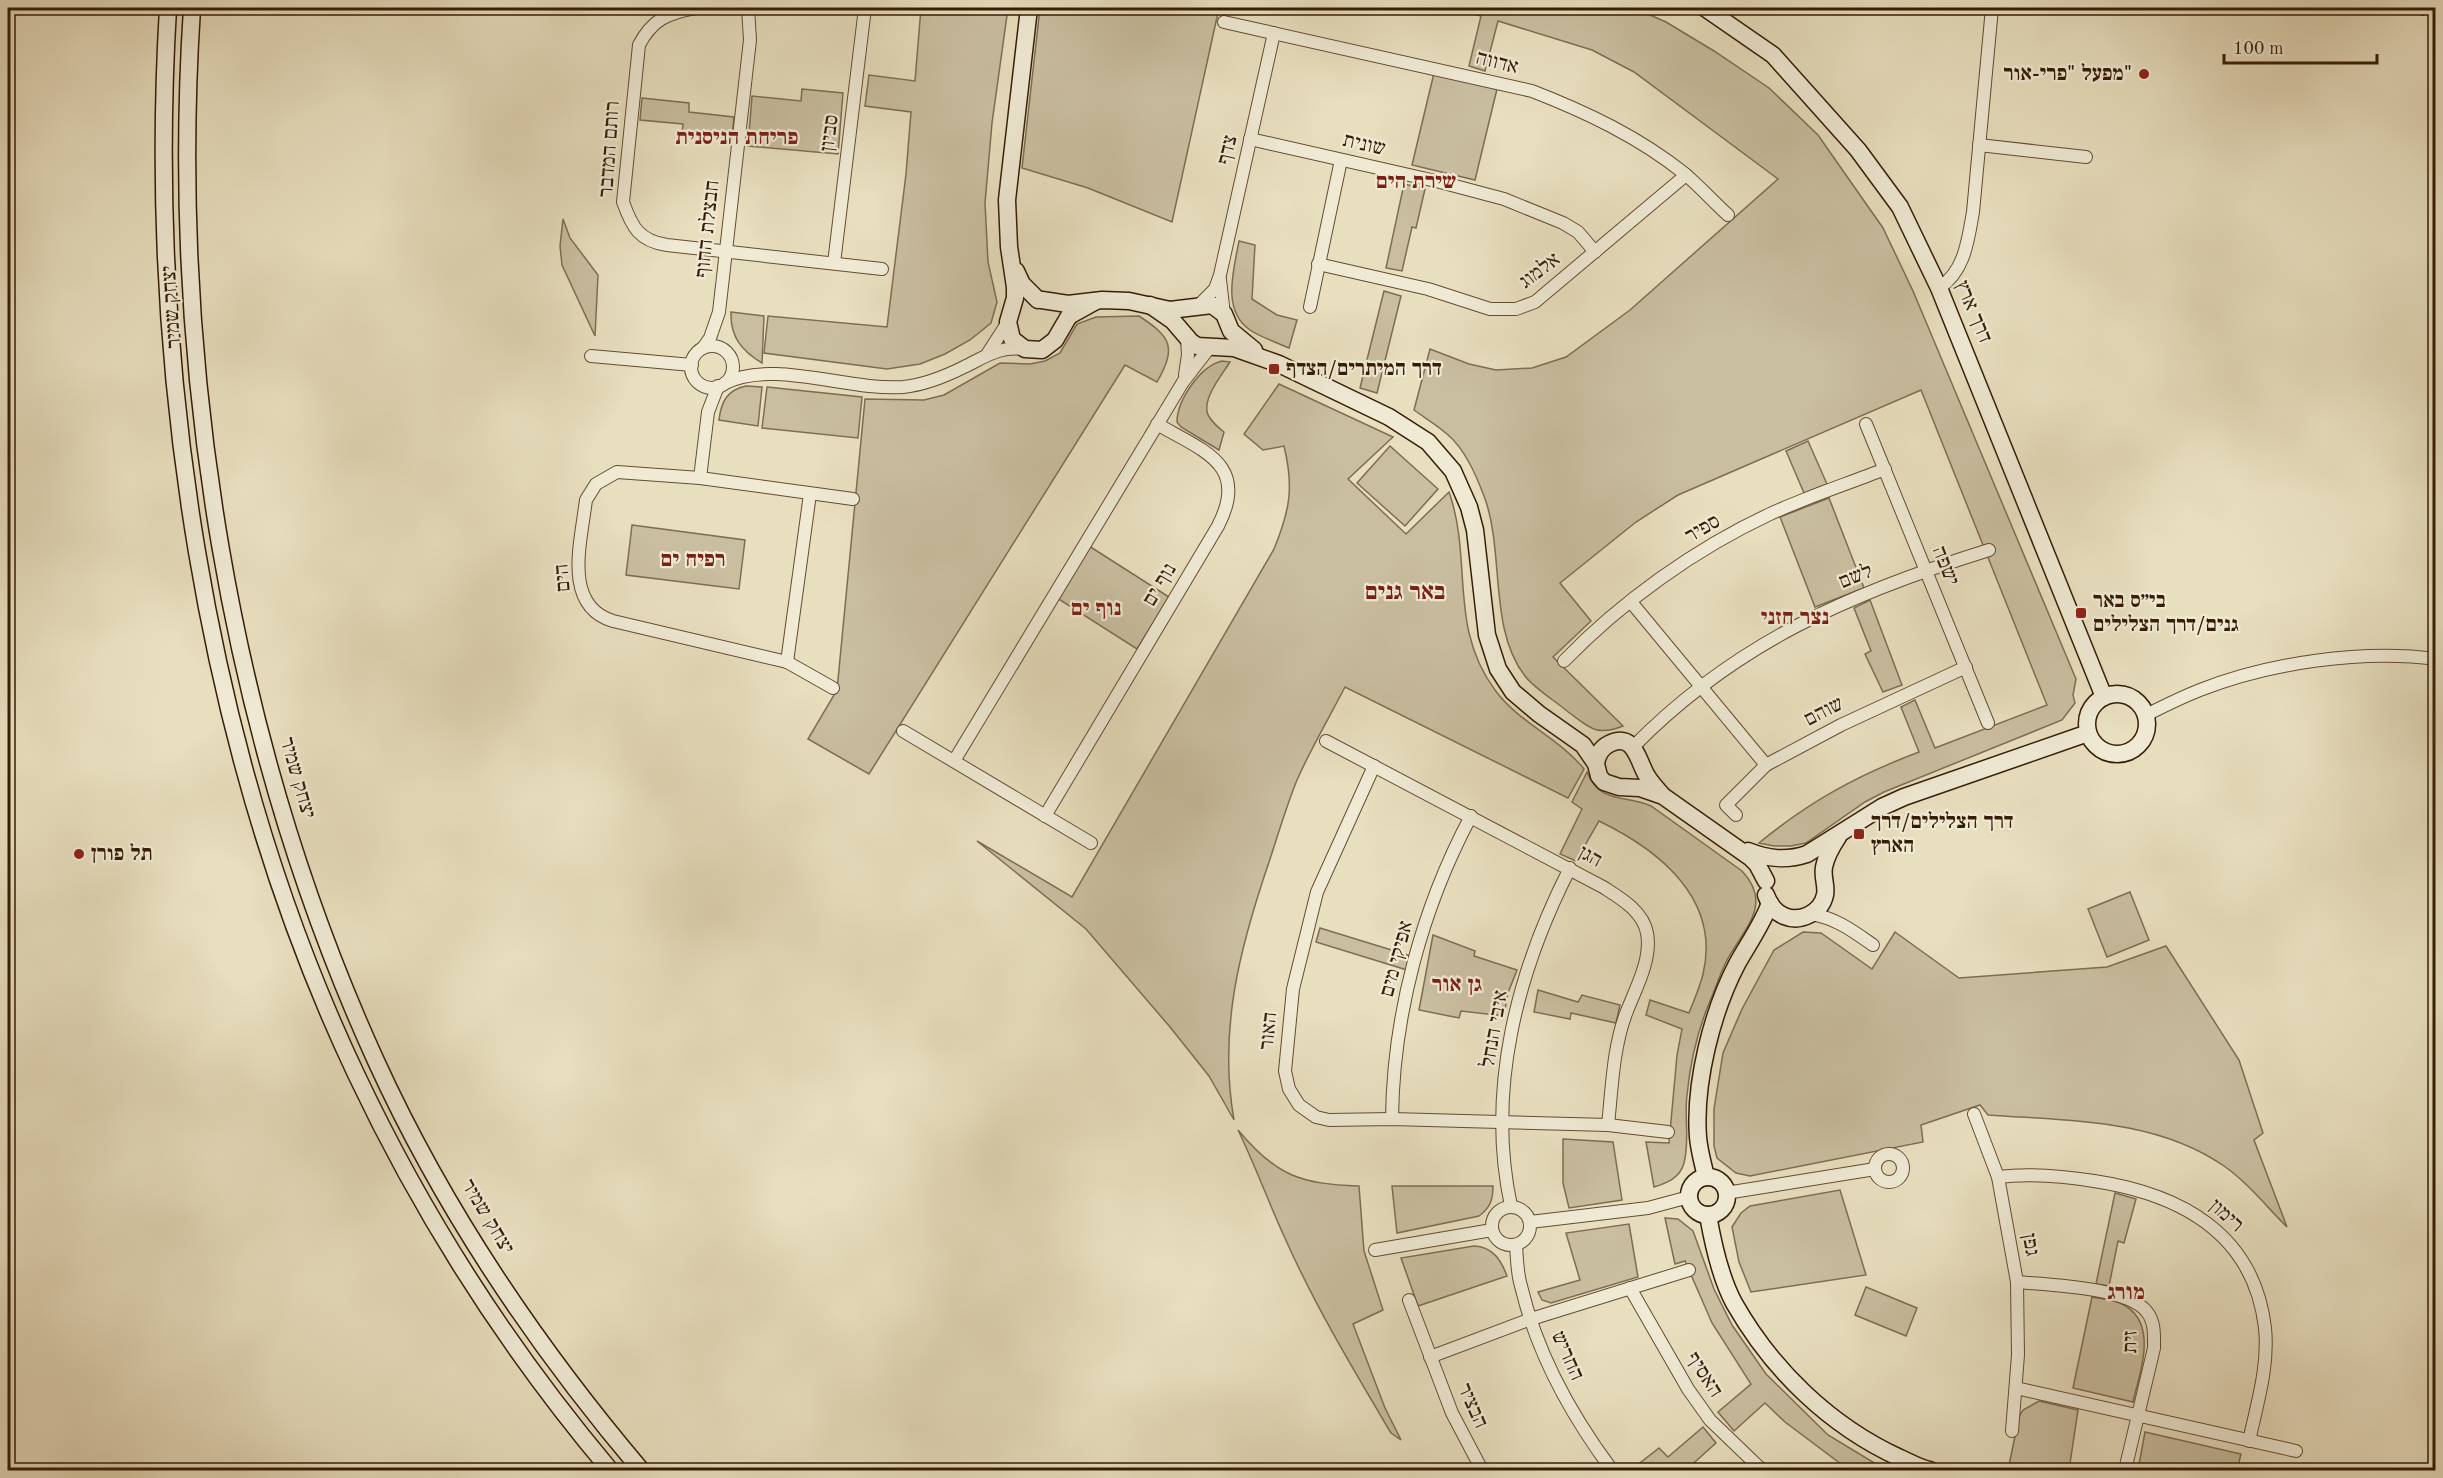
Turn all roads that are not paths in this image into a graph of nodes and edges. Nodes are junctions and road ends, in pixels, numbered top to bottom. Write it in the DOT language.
graph roads {
  1 [pos="168,8"];
  2 [pos="192,8"];
  3 [pos="695,8"];
  4 [pos="748,8"];
  5 [pos="866,8"];
  6 [pos="1029,8"];
  7 [pos="1705,8"];
  8 [pos="1992,8"];
  9 [pos="1224,22"];
  10 [pos="1274,33"];
  11 [pos="1250,139"];
  12 [pos="1979,145"];
  13 [pos="2086,157"];
  14 [pos="1341,160"];
  15 [pos="1686,175"];
  16 [pos="1728,215"];
  17 [pos="725,252"];
  18 [pos="1595,252"];
  19 [pos="1010,256"];
  20 [pos="834,263"];
  21 [pos="1318,264"];
  22 [pos="882,269"];
  23 [pos="1220,275"];
  24 [pos="1939,288"];
  25 [pos="1040,300"];
  26 [pos="1096,301"];
  27 [pos="1150,305"];
  28 [pos="1196,306"];
  29 [pos="1310,307"];
  30 [pos="719,312"];
  31 [pos="1009,318"];
  32 [pos="1226,319"];
  33 [pos="1059,333"];
  34 [pos="1186,336"];
  35 [pos="1212,347"];
  36 [pos="703,348"];
  37 [pos="1025,349"];
  38 [pos="727,353"];
  39 [pos="988,353"];
  40 [pos="591,356"];
  41 [pos="1270,360"];
  42 [pos="692,365"];
  43 [pos="765,374"];
  44 [pos="1183,382"];
  45 [pos="700,383"];
  46 [pos="722,385"];
  47 [pos="708,412"];
  48 [pos="1157,424"];
  49 [pos="1866,424"];
  50 [pos="1885,469"];
  51 [pos="700,478"];
  52 [pos="810,494"];
  53 [pos="853,499"];
  54 [pos="1989,550"];
  55 [pos="1926,570"];
  56 [pos="1631,602"];
  57 [pos="2436,659"];
  58 [pos="787,662"];
  59 [pos="1564,662"];
  60 [pos="1966,667"];
  61 [pos="1701,686"];
  62 [pos="833,688"];
  63 [pos="2104,696"];
  64 [pos="2146,715"];
  65 [pos="1988,723"];
  66 [pos="903,731"];
  67 [pos="2088,733"];
  68 [pos="1575,738"];
  69 [pos="1326,741"];
  70 [pos="1612,742"];
  71 [pos="1633,747"];
  72 [pos="954,761"];
  73 [pos="1641,763"];
  74 [pos="1596,764"];
  75 [pos="1374,765"];
  76 [pos="1766,765"];
  77 [pos="1619,787"];
  78 [pos="1663,796"];
  79 [pos="1736,815"];
  80 [pos="1045,816"];
  81 [pos="1471,816"];
  82 [pos="1840,833"];
  83 [pos="1091,843"];
  84 [pos="1736,847"];
  85 [pos="1792,858"];
  86 [pos="1570,868"];
  87 [pos="1766,881"];
  88 [pos="1824,886"];
  89 [pos="1770,903"];
  90 [pos="1811,914"];
  91 [pos="1783,916"];
  92 [pos="1844,924"];
  93 [pos="1755,936"];
  94 [pos="1873,945"];
  95 [pos="1974,1114"];
  96 [pos="1392,1119"];
  97 [pos="1502,1122"];
  98 [pos="1608,1125"];
  99 [pos="1668,1132"];
  100 [pos="1875,1169"];
  101 [pos="1706,1177"];
  102 [pos="1998,1177"];
  103 [pos="1726,1193"];
  104 [pos="1689,1197"];
  105 [pos="1511,1206"];
  106 [pos="1708,1215"];
  107 [pos="1530,1222"];
  108 [pos="1492,1230"];
  109 [pos="1516,1245"];
  110 [pos="1375,1250"];
  111 [pos="1689,1270"];
  112 [pos="2017,1282"];
  113 [pos="1630,1288"];
  114 [pos="1409,1300"];
  115 [pos="1530,1319"];
  116 [pos="1430,1357"];
  117 [pos="2016,1388"];
  118 [pos="2138,1414"];
  119 [pos="2012,1431"];
  120 [pos="2249,1441"];
  121 [pos="2296,1451"];
  122 [pos="610,1470"];
  123 [pos="641,1470"];
  124 [pos="1482,1470"];
  125 [pos="1612,1470"];
  126 [pos="1762,1470"];
  127 [pos="1930,1470"];
  128 [pos="2125,1470"];
  1 -- 122 [label="main road, יצחק שמיר"];
  2 -- 123 [label="main road, יצחק שמיר"];
  3 -- 17 [label="street, רותם המדבר"];
  4 -- 17 [label="street, חבצלת החוף"];
  5 -- 20 [label="street, סביון"];
  6 -- 19 [label="main road"];
  7 -- 24 [label="main road, דרך ארץ"];
  8 -- 12 [label="street"];
  9 -- 10 [label="street, אדווה"];
  10 -- 11 [label="street, צדף"];
  10 -- 15 [label="street, אדווה"];
  11 -- 14 [label="street, שונית"];
  11 -- 23 [label="street, צדף"];
  12 -- 13 [label="street"];
  12 -- 24 [label="street"];
  14 -- 18 [label="street, שונית"];
  14 -- 21 [label="street"];
  15 -- 16 [label="street, אדווה"];
  15 -- 18 [label="street, אלמוג"];
  17 -- 20 [label="street"];
  17 -- 30 [label="street, חבצלת החוף"];
  18 -- 21 [label="street, אלמוג"];
  19 -- 25 [label="main road"];
  19 -- 31 [label="main road"];
  20 -- 22 [label="street"];
  21 -- 29 [label="street"];
  23 -- 28 [label="street, צדף"];
  23 -- 32 [label="street, צדף"];
  24 -- 63 [label="main road, דרך ארץ"];
  25 -- 26 [label="main road"];
  25 -- 31 [label="main road"];
  25 -- 33 [label="main road"];
  26 -- 27 [label="main road"];
  26 -- 33 [label="main road"];
  27 -- 28 [label="main road"];
  27 -- 34 [label="main road"];
  28 -- 32 [label="main road"];
  28 -- 34 [label="main road"];
  30 -- 36 [label="street, חבצלת החוף"];
  30 -- 38 [label="street, חבצלת החוף"];
  31 -- 37 [label="main road"];
  31 -- 39 [label="street"];
  32 -- 35 [label="main road"];
  32 -- 41 [label="main road"];
  33 -- 37 [label="main road"];
  34 -- 35 [label="main road"];
  34 -- 44 [label="street"];
  35 -- 41 [label="main road"];
  35 -- 44 [label="street"];
  36 -- 38 [label="street"];
  36 -- 42 [label="street"];
  37 -- 39 [label="street"];
  38 -- 43 [label="street"];
  38 -- 46 [label="street"];
  39 -- 43 [label="street"];
  40 -- 42 [label="street"];
  41 -- 68 [label="main road"];
  42 -- 45 [label="street"];
  43 -- 46 [label="street"];
  44 -- 48 [label="street"];
  45 -- 46 [label="street"];
  45 -- 47 [label="street"];
  46 -- 47 [label="street"];
  47 -- 51 [label="street"];
  48 -- 72 [label="street"];
  48 -- 80 [label="street, נוף ים"];
  49 -- 50 [label="street, ישפה"];
  50 -- 55 [label="street, ישפה"];
  50 -- 56 [label="street, ספיר"];
  51 -- 52 [label="street, הים"];
  51 -- 58 [label="street, הים"];
  52 -- 53 [label="street, הים"];
  52 -- 58 [label="street"];
  54 -- 55 [label="street, לשם"];
  55 -- 60 [label="street, ישפה"];
  55 -- 61 [label="street, לשם"];
  56 -- 59 [label="street, ספיר"];
  56 -- 61 [label="street"];
  57 -- 64 [label="street"];
  58 -- 62 [label="street, הים"];
  60 -- 65 [label="street, ישפה"];
  60 -- 76 [label="street, שוהם"];
  61 -- 71 [label="street, לשם"];
  61 -- 76 [label="street"];
  63 -- 64 [label="main road"];
  63 -- 67 [label="main road"];
  64 -- 67 [label="main road"];
  66 -- 72 [label="street"];
  67 -- 82 [label="main road"];
  68 -- 70 [label="main road"];
  68 -- 74 [label="main road"];
  69 -- 75 [label="street, הגן"];
  70 -- 71 [label="main road"];
  70 -- 74 [label="main road"];
  71 -- 73 [label="main road"];
  72 -- 80 [label="street"];
  73 -- 77 [label="main road"];
  73 -- 78 [label="main road"];
  74 -- 77 [label="main road"];
  75 -- 81 [label="street, הגן"];
  75 -- 96 [label="street, האור"];
  76 -- 79 [label="street, שוהם"];
  77 -- 78 [label="main road"];
  78 -- 84 [label="main road"];
  80 -- 83 [label="street"];
  81 -- 86 [label="street, הגן"];
  81 -- 96 [label="street, אפיקי מים"];
  82 -- 85 [label="main road"];
  82 -- 88 [label="main road"];
  84 -- 85 [label="main road"];
  84 -- 87 [label="main road"];
  85 -- 87 [label="main road"];
  85 -- 88 [label="main road"];
  86 -- 97 [label="street, איבי הנחל"];
  86 -- 98 [label="street, הגן"];
  87 -- 89 [label="main road"];
  88 -- 90 [label="main road"];
  88 -- 92 [label="street"];
  89 -- 91 [label="main road"];
  89 -- 93 [label="main road"];
  90 -- 91 [label="main road"];
  90 -- 92 [label="street"];
  91 -- 93 [label="main road"];
  92 -- 94 [label="street"];
  93 -- 101 [label="main road"];
  95 -- 102 [label="street, גפן"];
  96 -- 97 [label="street, האור"];
  97 -- 98 [label="street"];
  97 -- 105 [label="street, איבי הנחל"];
  98 -- 99 [label="street"];
  100 -- 103 [label="street"];
  101 -- 103 [label="main road"];
  101 -- 104 [label="main road"];
  102 -- 112 [label="street, גפן"];
  102 -- 120 [label="street, רימון"];
  103 -- 106 [label="main road"];
  104 -- 106 [label="main road"];
  104 -- 107 [label="street"];
  105 -- 107 [label="street"];
  105 -- 108 [label="street"];
  106 -- 127 [label="main road"];
  107 -- 109 [label="street"];
  108 -- 109 [label="street"];
  108 -- 110 [label="street"];
  109 -- 115 [label="street, החריש"];
  111 -- 113 [label="street"];
  112 -- 117 [label="street, גפן"];
  112 -- 118 [label="street, זית"];
  113 -- 115 [label="street"];
  113 -- 126 [label="street, האסיף"];
  114 -- 116 [label="street, הבציר"];
  115 -- 116 [label="street"];
  115 -- 125 [label="street, החריש"];
  116 -- 124 [label="street, הבציר"];
  117 -- 118 [label="street"];
  117 -- 119 [label="street, גפן"];
  118 -- 120 [label="street"];
  118 -- 128 [label="street, זית"];
  120 -- 121 [label="street"];
}
